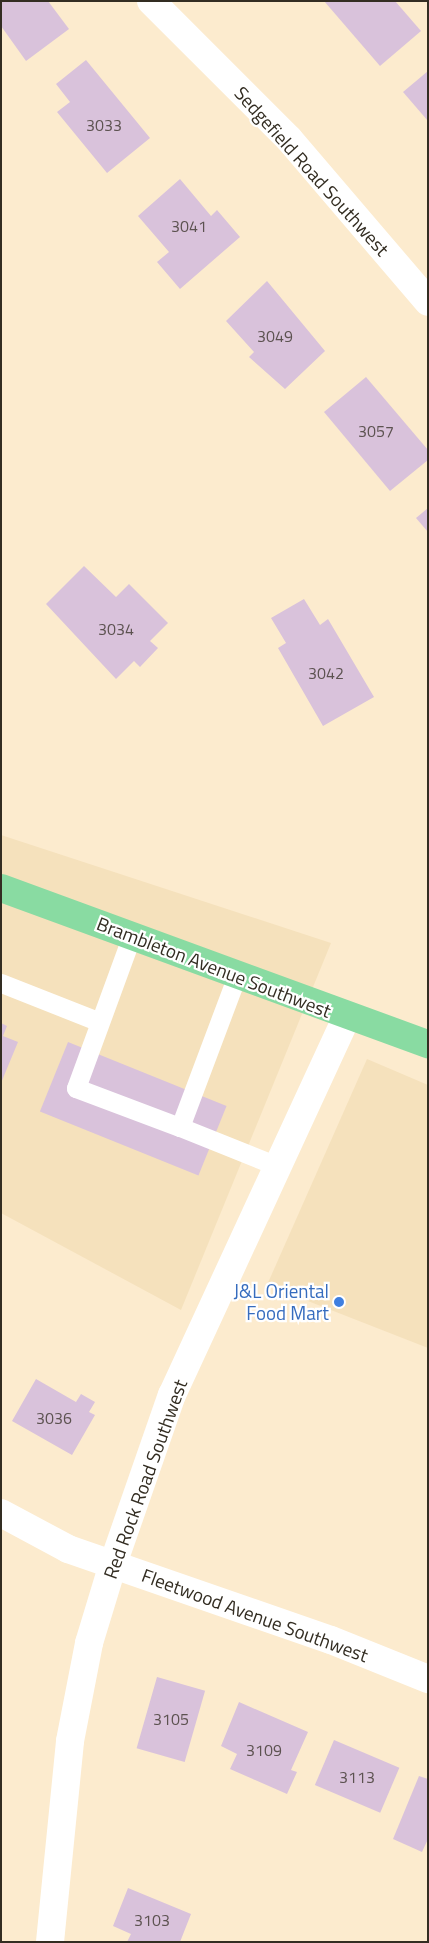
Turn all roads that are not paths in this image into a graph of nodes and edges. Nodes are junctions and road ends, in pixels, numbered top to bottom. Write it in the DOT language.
graph roads {
  1 [pos="151,1"];
  2 [pos="428,302"];
  3 [pos="1,888"];
  4 [pos="132,935"];
  5 [pos="237,975"];
  6 [pos="1,983"];
  7 [pos="348,1017"];
  8 [pos="100,1022"];
  9 [pos="428,1044"];
  10 [pos="180,1127"];
  11 [pos="277,1166"];
  12 [pos="1,1512"];
  13 [pos="113,1564"];
  14 [pos="428,1679"];
  15 [pos="50,1942"];
  1 -- 2 [label="street, Sedgefield Road Southwest"];
  3 -- 4 [label="main road, Brambleton Avenue Southwest"];
  4 -- 5 [label="main road, Brambleton Avenue Southwest"];
  4 -- 8 [label="lane"];
  5 -- 7 [label="main road, Brambleton Avenue Southwest"];
  5 -- 10 [label="lane"];
  6 -- 8 [label="lane"];
  7 -- 9 [label="main road, Brambleton Avenue Southwest"];
  7 -- 11 [label="street, Red Rock Road Southwest"];
  8 -- 10 [label="lane"];
  10 -- 11 [label="lane"];
  11 -- 13 [label="street, Red Rock Road Southwest"];
  12 -- 13 [label="street, Fleetwood Avenue Southwest"];
  13 -- 14 [label="street, Fleetwood Avenue Southwest"];
  13 -- 15 [label="street, Red Rock Road Southwest"];
}
